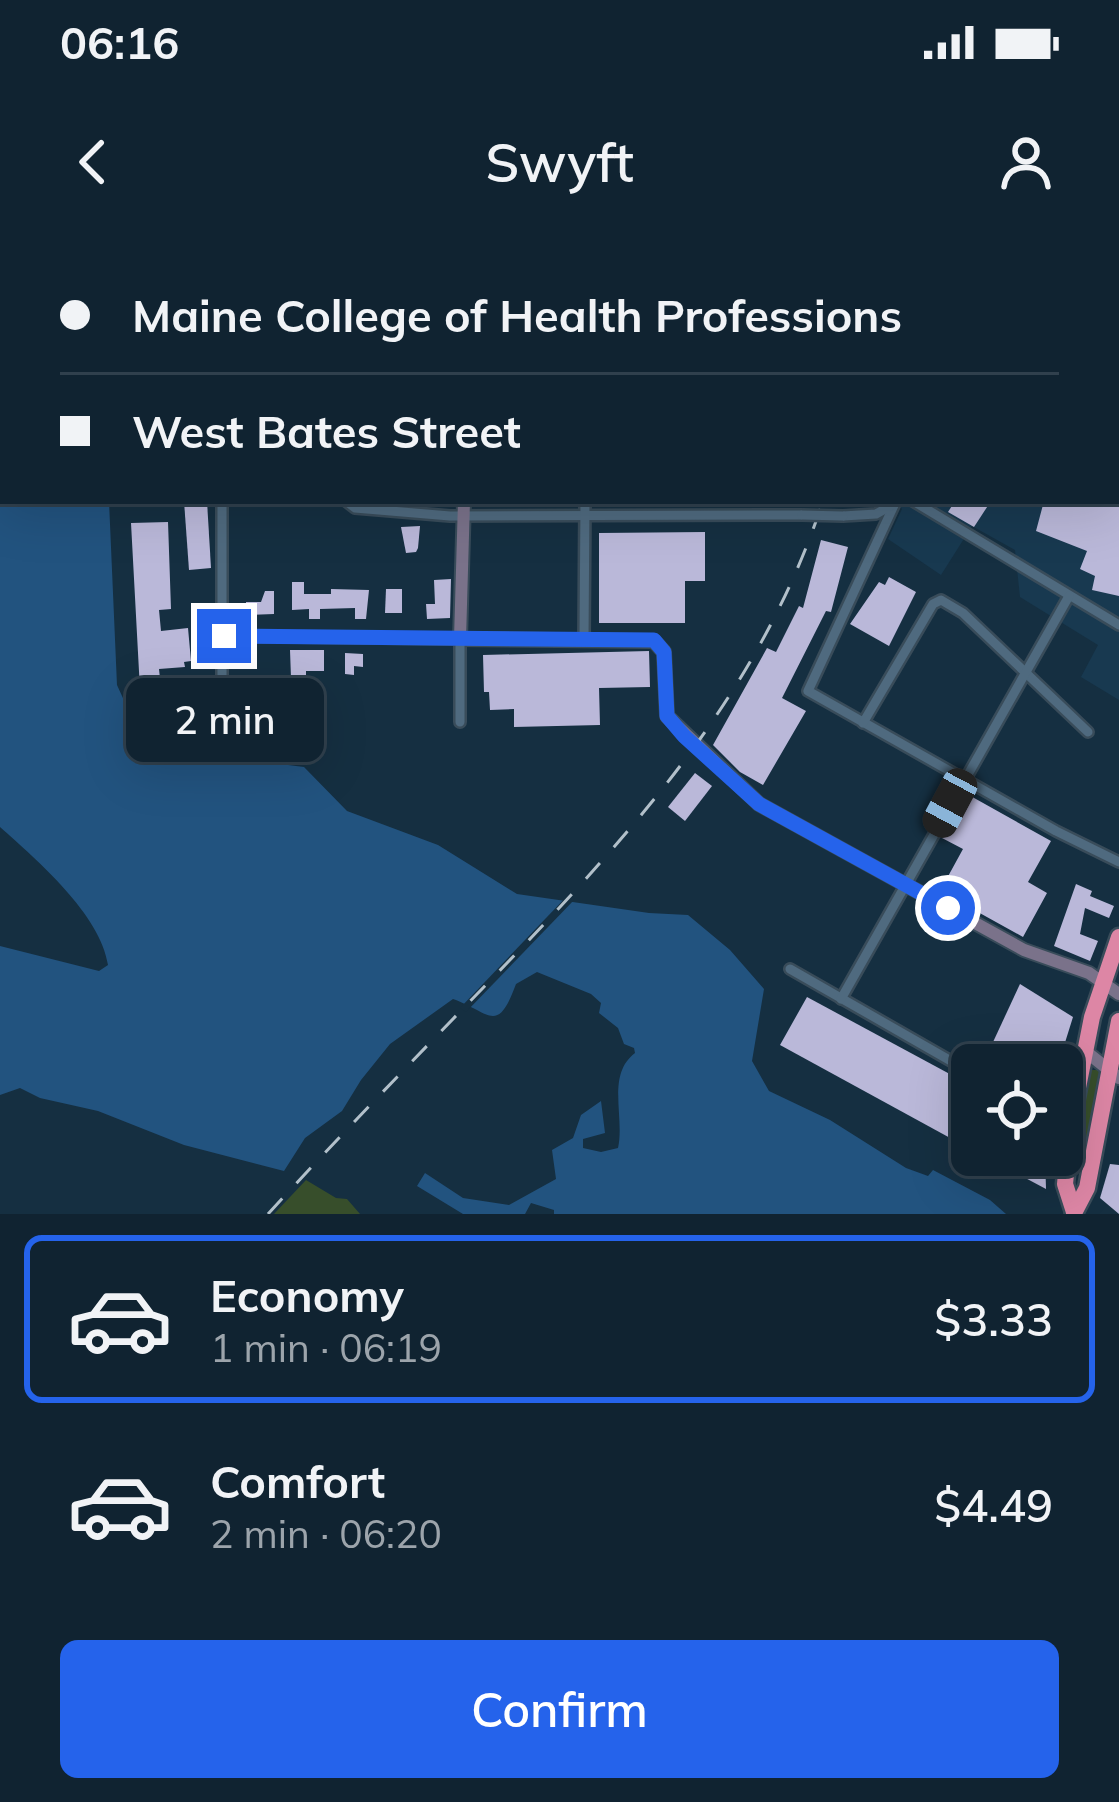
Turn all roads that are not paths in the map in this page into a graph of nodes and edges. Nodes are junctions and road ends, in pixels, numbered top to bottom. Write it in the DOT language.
graph roads {
  1 [pos="222,504"];
  2 [pos="350,504"];
  3 [pos="585,504"];
  4 [pos="891,504"];
  5 [pos="895,504"];
  6 [pos="918,504"];
  7 [pos="464,508"];
  8 [pos="585,515"];
  9 [pos="1069,596"];
  10 [pos="1119,625"];
  11 [pos="224,636"];
  12 [pos="460,638"];
  13 [pos="584,639"];
  14 [pos="1026,670"];
  15 [pos="223,684"];
  16 [pos="460,722"];
  17 [pos="863,723"];
  18 [pos="1088,732"];
  19 [pos="964,779"];
  20 [pos="1119,862"];
  21 [pos="906,885"];
  22 [pos="1119,937"];
  23 [pos="790,969"];
  24 [pos="1104,981"];
  25 [pos="1119,994"];
  26 [pos="841,999"];
  27 [pos="1119,1021"];
  28 [pos="1084,1050"];
  29 [pos="1083,1054"];
  30 [pos="951,1061"];
  31 [pos="1114,1074"];
  32 [pos="1065,1176"];
  33 [pos="1075,1213"];
  1 -- 11 [label="street"];
  2 -- 7 [label="street"];
  3 -- 8 [label="street"];
  4 -- 8 [label="street, bridge"];
  5 -- 17 [label="street"];
  6 -- 9 [label="street"];
  7 -- 8 [label="street"];
  7 -- 12 [label="street"];
  8 -- 13 [label="street"];
  9 -- 10 [label="street"];
  9 -- 14 [label="street"];
  11 -- 12 [label="street"];
  11 -- 15 [label="street"];
  12 -- 13 [label="street"];
  12 -- 16 [label="street"];
  13 -- 21 [label="street"];
  14 -- 17 [label="street"];
  14 -- 18 [label="street"];
  14 -- 19 [label="street"];
  17 -- 19 [label="street"];
  19 -- 20 [label="street"];
  19 -- 21 [label="street"];
  21 -- 24 [label="street"];
  21 -- 26 [label="street"];
  22 -- 24 [label="highway"];
  23 -- 26 [label="street"];
  24 -- 25 [label="street"];
  24 -- 28 [label="highway"];
  26 -- 30 [label="street"];
  27 -- 31 [label="highway"];
  28 -- 29 [label="highway"];
  28 -- 31 [label="street"];
  31 -- 33 [label="highway"];
  32 -- 33 [label="highway"];
}
